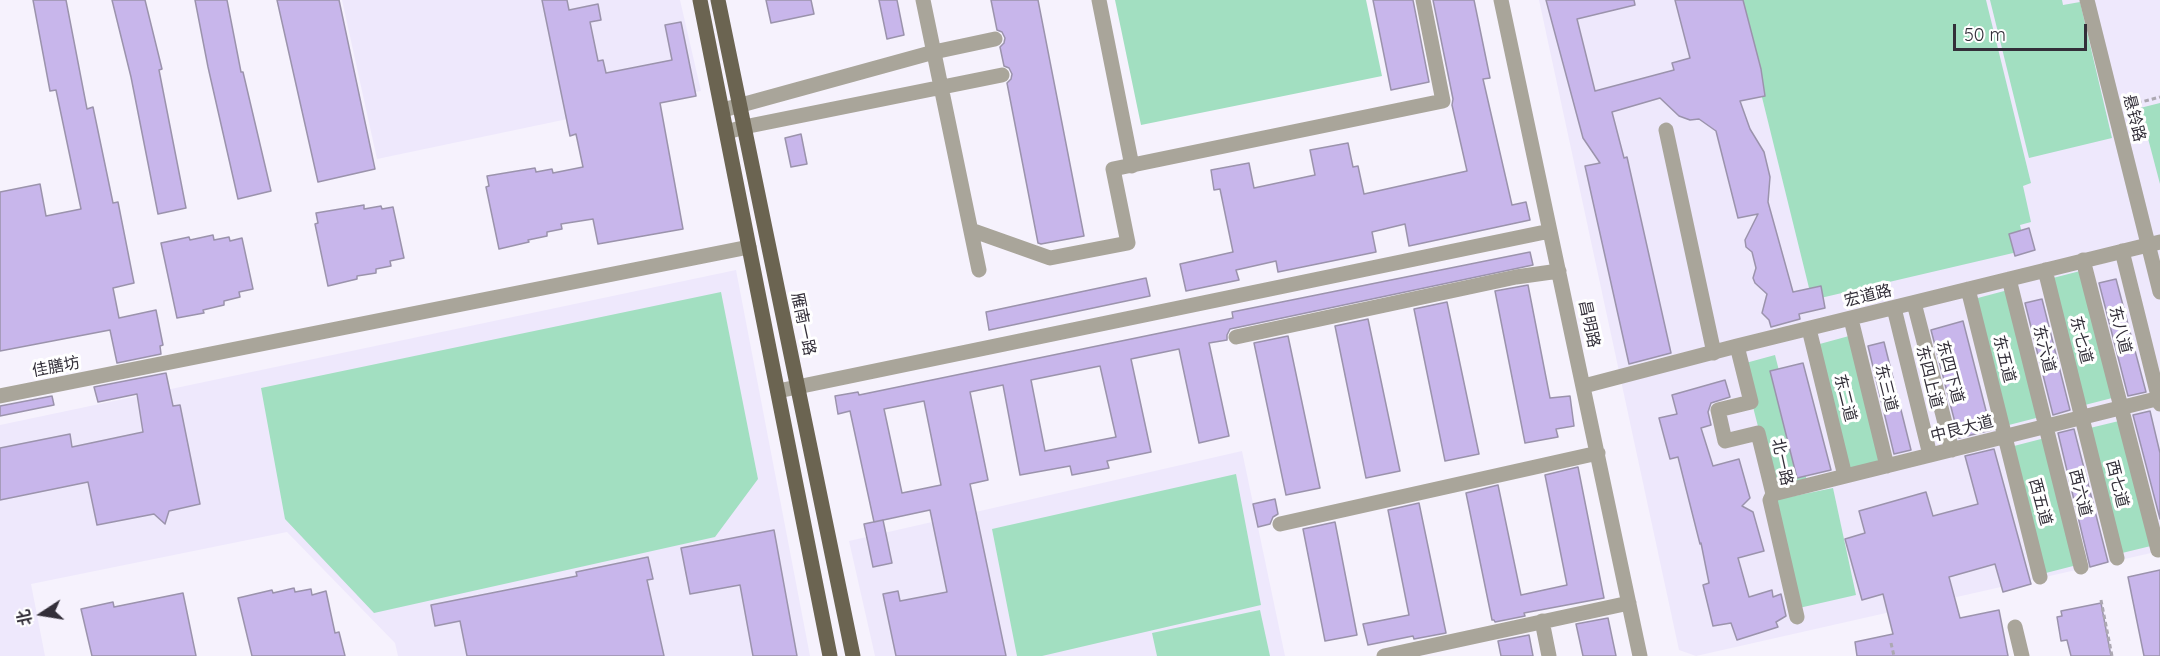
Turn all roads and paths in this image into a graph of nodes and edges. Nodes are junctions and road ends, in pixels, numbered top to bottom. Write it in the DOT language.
graph roads {
  1 [pos="700,0"];
  2 [pos="718,0"];
  3 [pos="924,0"];
  4 [pos="1099,0"];
  5 [pos="1423,0"];
  6 [pos="1501,0"];
  7 [pos="2087,0"];
  8 [pos="994,39"];
  9 [pos="934,52"];
  10 [pos="1002,75"];
  11 [pos="942,88"];
  12 [pos="2160,97"];
  13 [pos="739,105"];
  14 [pos="2113,109"];
  15 [pos="723,110"];
  16 [pos="744,127"];
  17 [pos="1665,130"];
  18 [pos="727,132"];
  19 [pos="1132,166"];
  20 [pos="971,230"];
  21 [pos="1550,231"];
  22 [pos="2154,244"];
  23 [pos="749,247"];
  24 [pos="2122,251"];
  25 [pos="2084,260"];
  26 [pos="979,270"];
  27 [pos="2045,270"];
  28 [pos="1559,271"];
  29 [pos="2009,279"];
  30 [pos="1968,289"];
  31 [pos="2160,292"];
  32 [pos="1914,303"];
  33 [pos="1894,308"];
  34 [pos="1851,319"];
  35 [pos="1809,328"];
  36 [pos="1236,337"];
  37 [pos="1737,346"];
  38 [pos="1714,353"];
  39 [pos="1584,386"];
  40 [pos="798,388"];
  41 [pos="778,391"];
  42 [pos="0,396"];
  43 [pos="2160,400"];
  44 [pos="2121,408"];
  45 [pos="2083,418"];
  46 [pos="2045,427"];
  47 [pos="2004,437"];
  48 [pos="1952,450"];
  49 [pos="1598,453"];
  50 [pos="1930,455"];
  51 [pos="1887,466"];
  52 [pos="1845,476"];
  53 [pos="1773,494"];
  54 [pos="1280,524"];
  55 [pos="2158,550"];
  56 [pos="2117,558"];
  57 [pos="2081,567"];
  58 [pos="2040,577"];
  59 [pos="2101,600"];
  60 [pos="1629,603"];
  61 [pos="1797,617"];
  62 [pos="1542,621"];
  63 [pos="2015,627"];
  64 [pos="1891,643"];
  65 [pos="830,656"];
  66 [pos="853,656"];
  67 [pos="1384,656"];
  68 [pos="1549,656"];
  69 [pos="1640,656"];
  70 [pos="1894,656"];
  71 [pos="2022,656"];
  72 [pos="2112,656"];
  1 -- 15 [label="main road"];
  2 -- 13 [label="main road, 雁南一路"];
  3 -- 9 [label="street"];
  4 -- 19 [label="street"];
  5 -- 19 [label="street"];
  6 -- 21 [label="street, 昌明路"];
  7 -- 14 [label="street, 悬铃路"];
  8 -- 9 [label="street"];
  9 -- 11 [label="street"];
  9 -- 13 [label="street"];
  10 -- 11 [label="street"];
  11 -- 16 [label="street"];
  11 -- 20 [label="street"];
  12 -- 14 [label="path"];
  13 -- 15 [label="street"];
  13 -- 16 [label="main road, 雁南一路"];
  14 -- 22 [label="street, 悬铃路"];
  15 -- 18 [label="main road"];
  16 -- 18 [label="street"];
  16 -- 40 [label="main road, 雁南一路"];
  17 -- 38 [label="street"];
  18 -- 23 [label="main road"];
  19 -- 20 [label="street"];
  20 -- 26 [label="street"];
  21 -- 28 [label="street, 昌明路"];
  21 -- 40 [label="street"];
  22 -- 24 [label="street, 宏道路"];
  22 -- 31 [label="street, 悬铃路"];
  23 -- 41 [label="main road"];
  23 -- 42 [label="street, 佳膳坊"];
  24 -- 25 [label="street, 宏道路"];
  24 -- 43 [label="street"];
  25 -- 27 [label="street, 宏道路"];
  25 -- 44 [label="street, 东八道"];
  27 -- 29 [label="street, 宏道路"];
  27 -- 45 [label="street, 东七道"];
  28 -- 36 [label="street"];
  28 -- 39 [label="street, 昌明路"];
  29 -- 30 [label="street, 宏道路"];
  29 -- 46 [label="street, 东六道"];
  30 -- 32 [label="street, 宏道路"];
  30 -- 47 [label="street, 东五道"];
  32 -- 33 [label="street, 宏道路"];
  32 -- 48 [label="street, 东四下道"];
  33 -- 34 [label="street, 宏道路"];
  33 -- 50 [label="street, 东四上道"];
  34 -- 35 [label="street, 宏道路"];
  34 -- 51 [label="street, 东三道"];
  35 -- 37 [label="street, 宏道路"];
  35 -- 52 [label="street, 东二道"];
  37 -- 38 [label="street, 宏道路"];
  37 -- 53 [label="street, 北一路"];
  38 -- 39 [label="street, 宏道路"];
  39 -- 49 [label="street, 昌明路"];
  40 -- 41 [label="street"];
  40 -- 66 [label="main road, 雁南一路"];
  41 -- 65 [label="main road"];
  43 -- 44 [label="street, 中艮大道"];
  44 -- 45 [label="street, 中艮大道"];
  44 -- 55 [label="street, 东八道"];
  45 -- 46 [label="street, 中艮大道"];
  45 -- 56 [label="street, 西七道"];
  46 -- 47 [label="street, 中艮大道"];
  46 -- 57 [label="street, 西六道"];
  47 -- 48 [label="street, 中艮大道"];
  47 -- 58 [label="street, 西五道"];
  48 -- 50 [label="street, 中艮大道"];
  49 -- 54 [label="street"];
  49 -- 60 [label="street, 昌明路"];
  50 -- 51 [label="street, 中艮大道"];
  51 -- 52 [label="street, 中艮大道"];
  52 -- 53 [label="street, 中艮大道"];
  53 -- 61 [label="street, 北一路"];
  59 -- 72 [label="path"];
  60 -- 62 [label="street"];
  60 -- 69 [label="street, 昌明路"];
  62 -- 67 [label="street"];
  62 -- 68 [label="street"];
  63 -- 71 [label="street"];
  64 -- 70 [label="path"];
}
